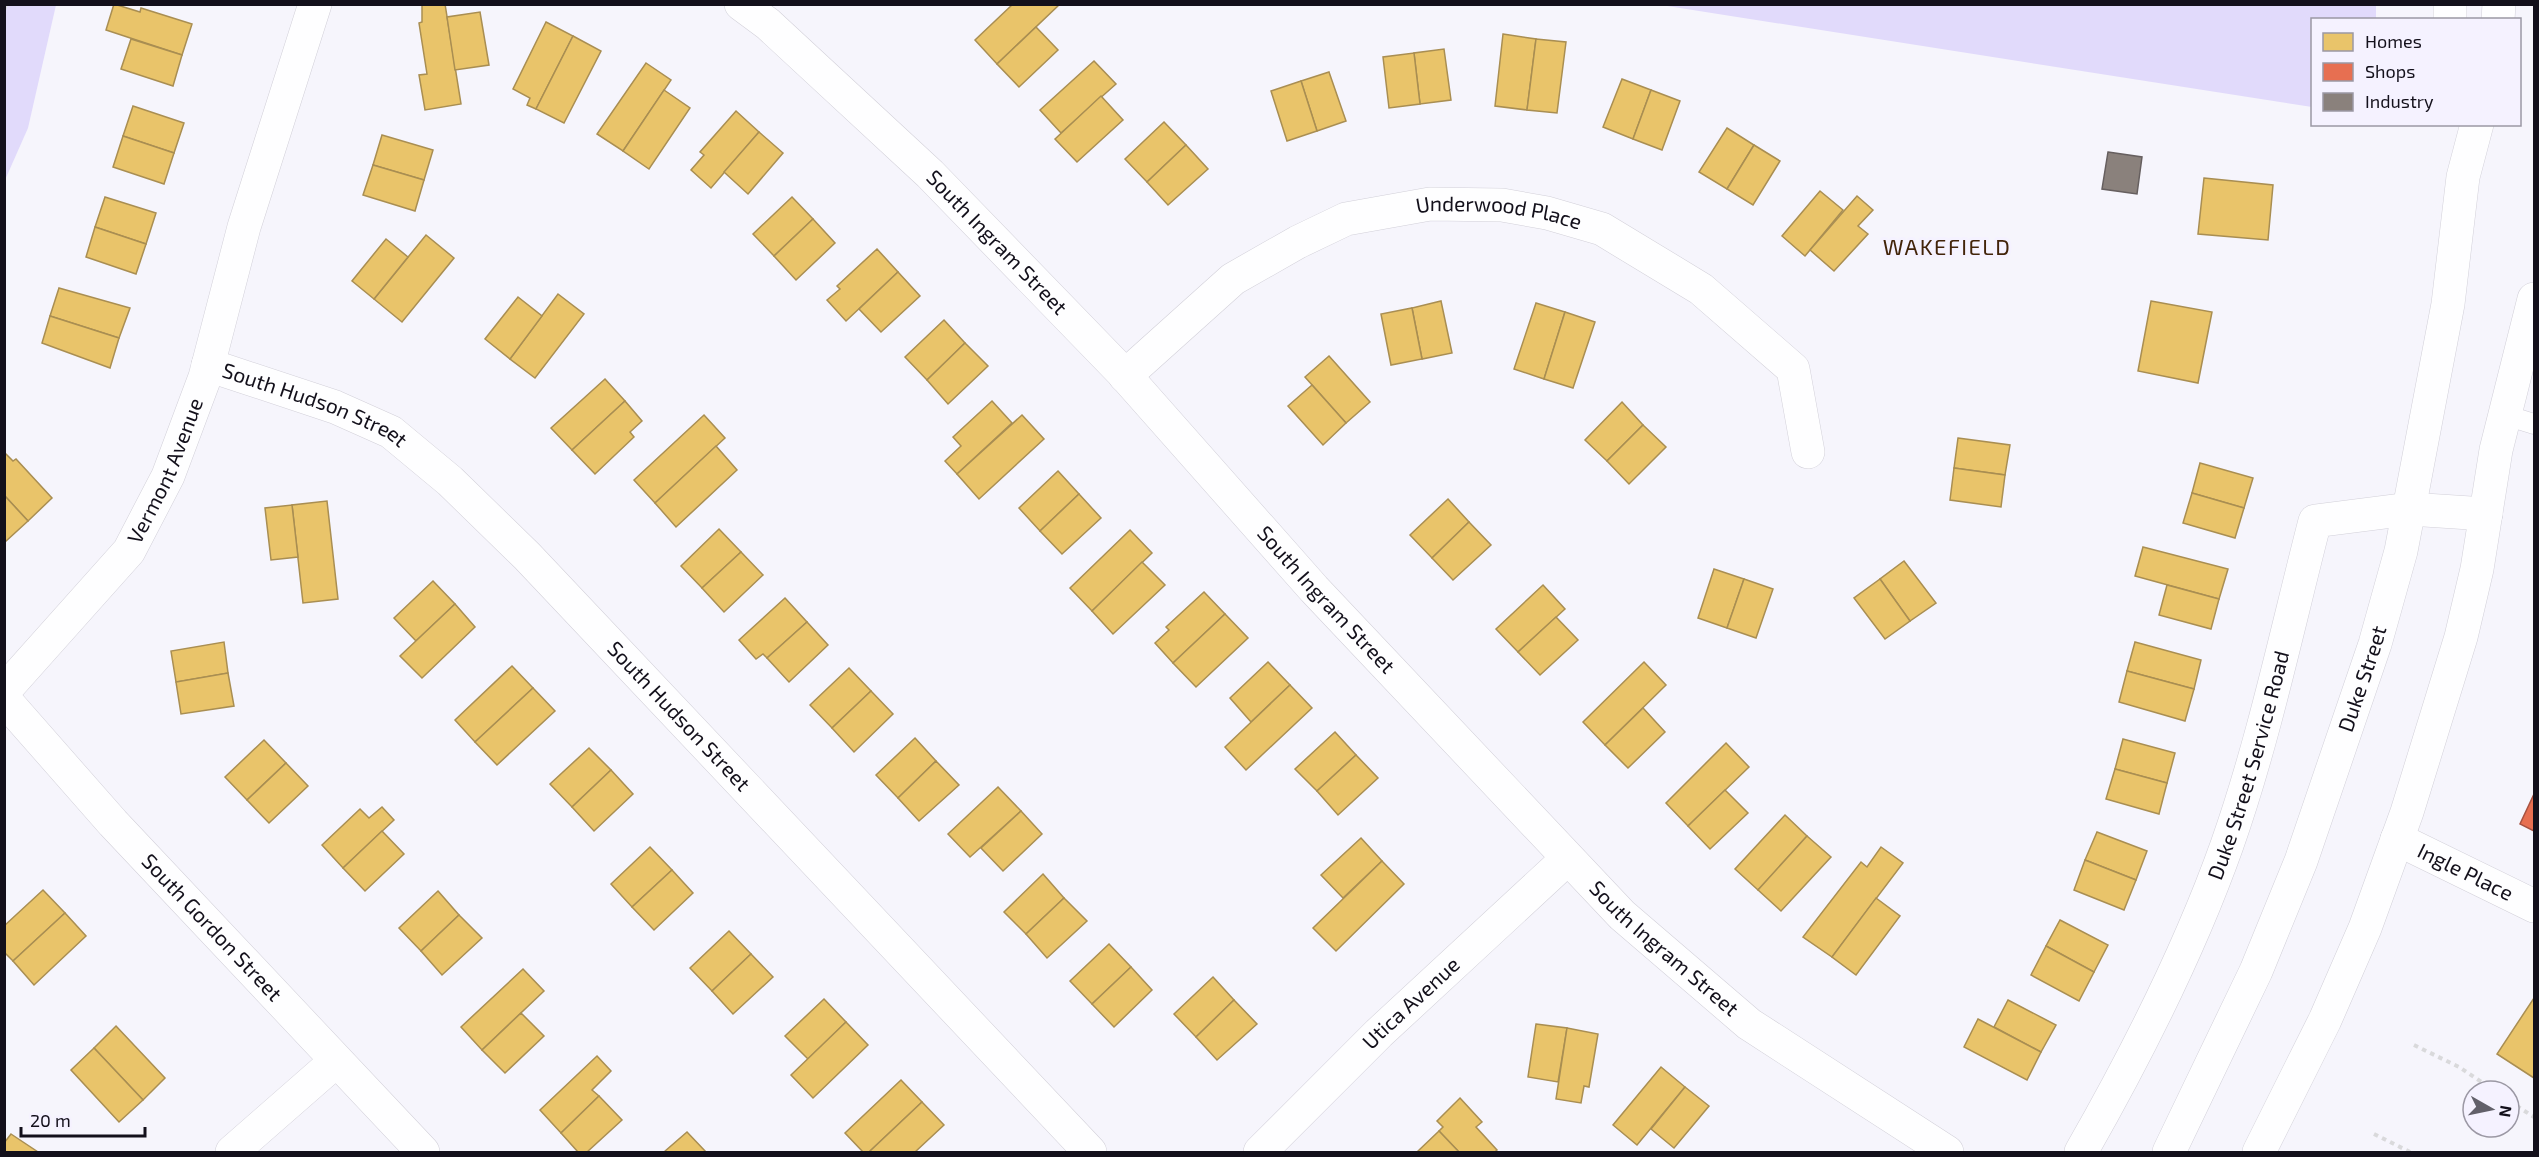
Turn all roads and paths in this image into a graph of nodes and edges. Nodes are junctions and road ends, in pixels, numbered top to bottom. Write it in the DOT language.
graph roads {
  1 [pos="6,4"];
  2 [pos="315,4"];
  3 [pos="741,4"];
  4 [pos="4,10"];
  5 [pos="2458,126"];
  6 [pos="2476,126"];
  7 [pos="2463,177"];
  8 [pos="2535,299"];
  9 [pos="208,366"];
  10 [pos="1125,376"];
  11 [pos="2520,419"];
  12 [pos="1808,452"];
  13 [pos="2409,508"];
  14 [pos="2486,514"];
  15 [pos="4,691"];
  16 [pos="4,699"];
  17 [pos="2397,839"];
  18 [pos="1568,859"];
  19 [pos="2535,906"];
  20 [pos="2414,1045"];
  21 [pos="336,1061"];
  22 [pos="2476,1079"];
  23 [pos="2521,1108"];
  24 [pos="2535,1117"];
  25 [pos="2374,1134"];
  26 [pos="232,1152"];
  27 [pos="423,1152"];
  28 [pos="1090,1152"];
  29 [pos="1260,1152"];
  30 [pos="1947,1152"];
  31 [pos="2081,1152"];
  32 [pos="2169,1152"];
  33 [pos="2259,1152"];
  34 [pos="2410,1152"];
  1 -- 4 [label="path"];
  2 -- 9 [label="street, Vermont Avenue"];
  3 -- 10 [label="street, South Ingram Street"];
  5 -- 7 [label="street, Duke Street"];
  6 -- 7 [label="street, Duke Street"];
  7 -- 13 [label="street, Duke Street"];
  8 -- 11 [label="street"];
  9 -- 15 [label="street, Vermont Avenue"];
  9 -- 28 [label="street, South Hudson Street"];
  10 -- 12 [label="street, Underwood Place"];
  10 -- 18 [label="street, South Ingram Street"];
  11 -- 14 [label="street"];
  13 -- 14 [label="street, Duke Street Service Road"];
  13 -- 31 [label="street, Duke Street Service Road"];
  13 -- 32 [label="street, Duke Street"];
  14 -- 17 [label="street"];
  16 -- 21 [label="street, South Gordon Street"];
  17 -- 19 [label="street, Ingle Place"];
  17 -- 33 [label="street"];
  18 -- 29 [label="street, Utica Avenue"];
  18 -- 30 [label="street, South Ingram Street"];
  20 -- 22 [label="path"];
  21 -- 26 [label="street"];
  21 -- 27 [label="street, South Gordon Street"];
  23 -- 24 [label="path"];
  25 -- 34 [label="path"];
}
